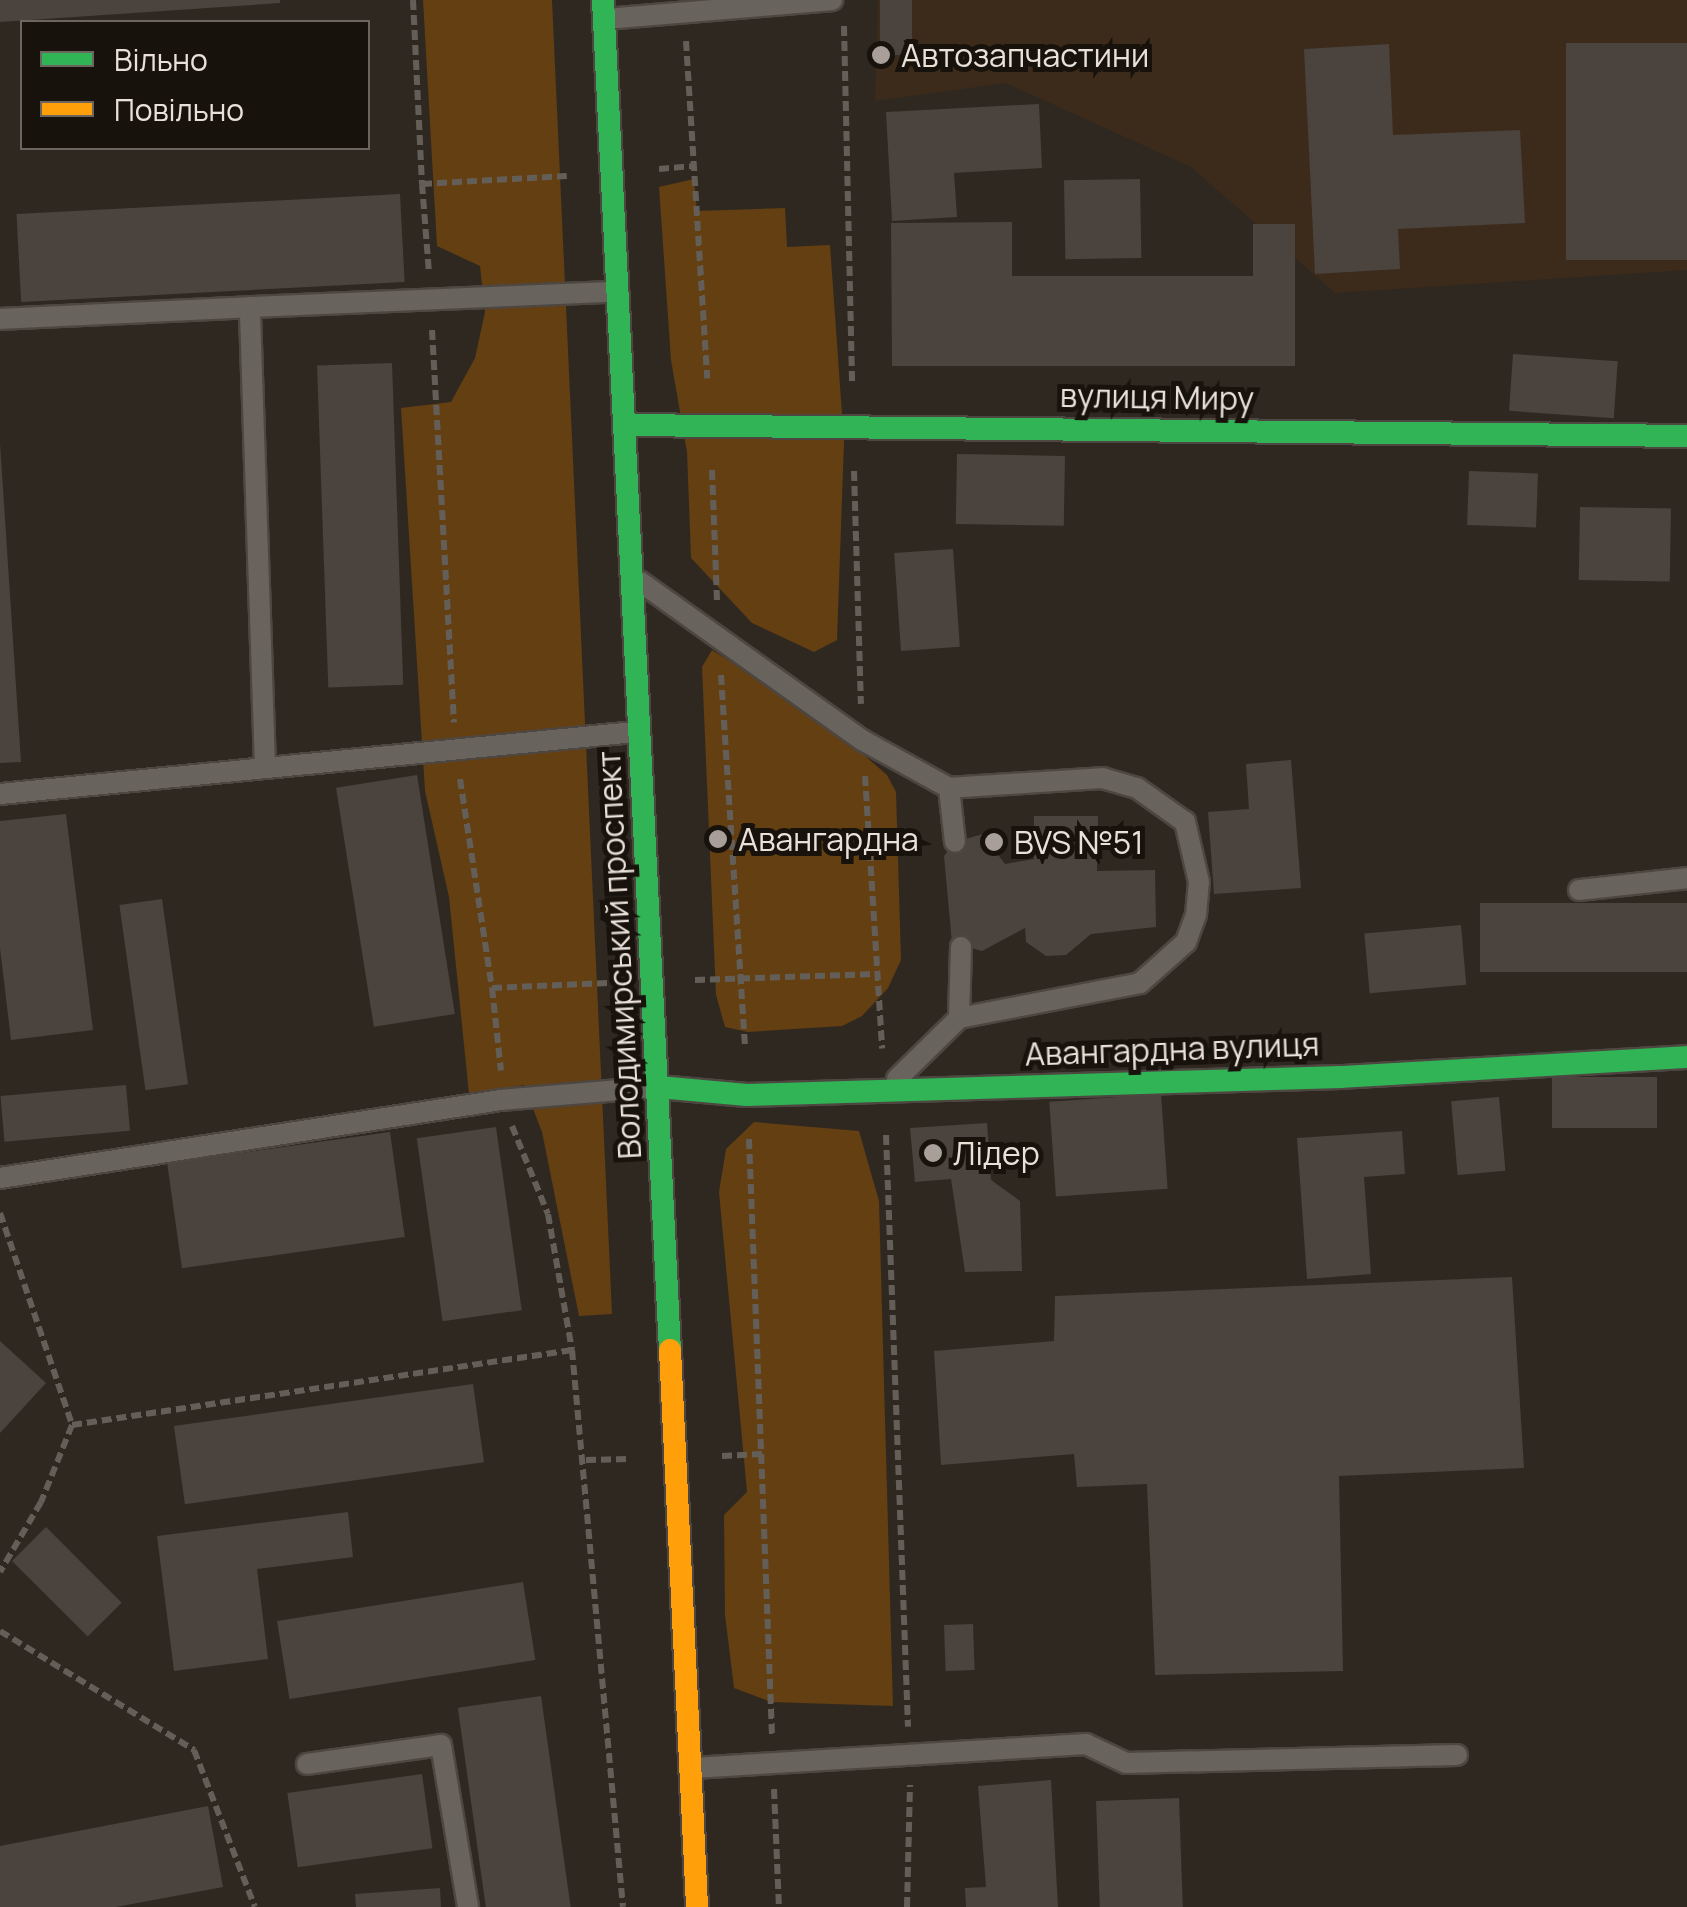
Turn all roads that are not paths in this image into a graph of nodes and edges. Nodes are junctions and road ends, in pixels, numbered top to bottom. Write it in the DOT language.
graph roads {
  1 [pos="832,0"];
  2 [pos="603,9"];
  3 [pos="618,292"];
  4 [pos="250,307"];
  5 [pos="0,318"];
  6 [pos="626,425"];
  7 [pos="1687,436"];
  8 [pos="634,577"];
  9 [pos="640,732"];
  10 [pos="265,766"];
  11 [pos="949,788"];
  12 [pos="0,794"];
  13 [pos="955,842"];
  14 [pos="1687,878"];
  15 [pos="1579,890"];
  16 [pos="961,947"];
  17 [pos="959,1018"];
  18 [pos="1687,1057"];
  19 [pos="658,1087"];
  20 [pos="884,1090"];
  21 [pos="0,1178"];
  22 [pos="1457,1756"];
  23 [pos="307,1764"];
  24 [pos="691,1768"];
  25 [pos="468,1907"];
  26 [pos="697,1907"];
  1 -- 2 [label="lane"];
  2 -- 3 [label="street, Володимирський проспект"];
  3 -- 4 [label="lane"];
  3 -- 6 [label="street, Володимирський проспект"];
  4 -- 5 [label="lane"];
  4 -- 10 [label="lane"];
  6 -- 7 [label="street, вулиця Миру"];
  6 -- 8 [label="street, Володимирський проспект"];
  8 -- 9 [label="street, Володимирський проспект"];
  8 -- 11 [label="lane"];
  9 -- 10 [label="lane"];
  9 -- 19 [label="street, Володимирський проспект"];
  10 -- 12 [label="lane"];
  11 -- 13 [label="lane"];
  11 -- 17 [label="lane"];
  14 -- 15 [label="lane"];
  16 -- 17 [label="lane"];
  17 -- 20 [label="lane"];
  18 -- 20 [label="street, Авангардна вулиця"];
  19 -- 20 [label="street, Авангардна вулиця"];
  19 -- 21 [label="lane"];
  19 -- 24 [label="street, Володимирський проспект"];
  22 -- 24 [label="lane"];
  23 -- 25 [label="lane"];
  24 -- 26 [label="street, Володимирський проспект"];
}
